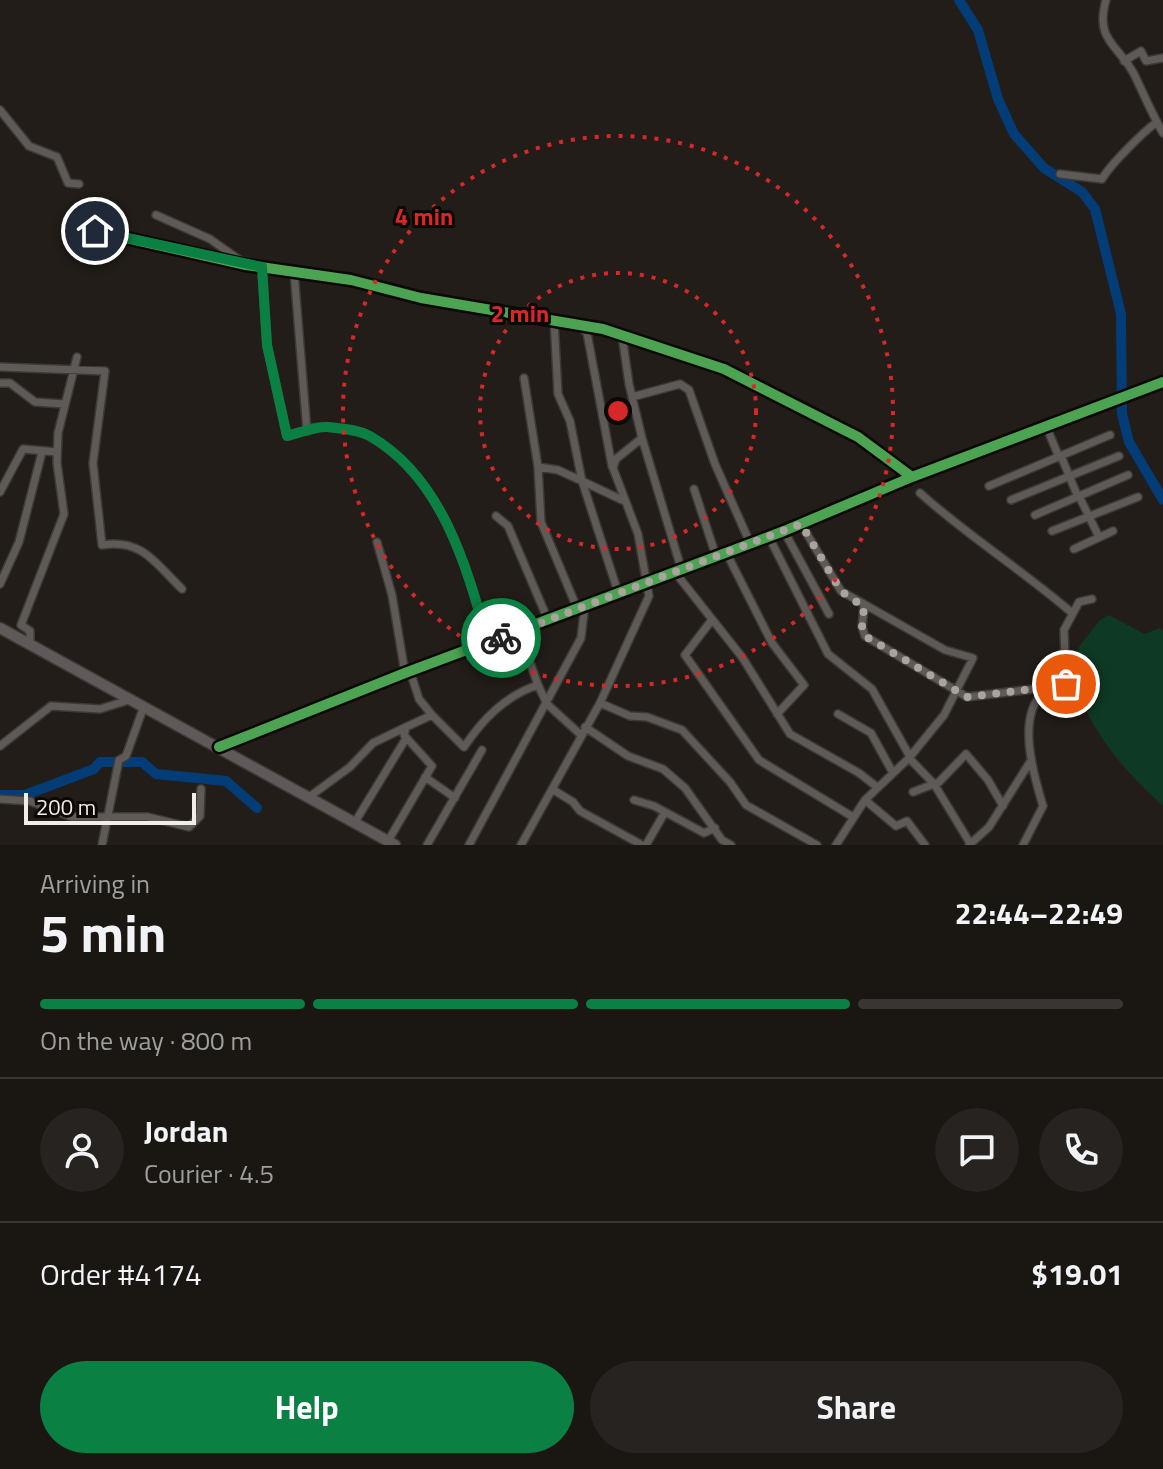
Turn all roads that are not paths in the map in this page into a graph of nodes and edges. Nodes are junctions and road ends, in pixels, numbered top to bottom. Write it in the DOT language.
graph roads {
  1 [pos="1106,0"];
  2 [pos="1163,57"];
  3 [pos="1124,61"];
  4 [pos="0,110"];
  5 [pos="1157,122"];
  6 [pos="1163,133"];
  7 [pos="1060,174"];
  8 [pos="79,184"];
  9 [pos="156,215"];
  10 [pos="95,231"];
  11 [pos="246,265"];
  12 [pos="262,267"];
  13 [pos="294,272"];
  14 [pos="554,320"];
  15 [pos="577,324"];
  16 [pos="622,335"];
  17 [pos="77,357"];
  18 [pos="0,367"];
  19 [pos="73,370"];
  20 [pos="524,378"];
  21 [pos="1163,382"];
  22 [pos="0,383"];
  23 [pos="632,397"];
  24 [pos="64,404"];
  25 [pos="1046,426"];
  26 [pos="307,431"];
  27 [pos="1110,435"];
  28 [pos="642,438"];
  29 [pos="42,452"];
  30 [pos="57,452"];
  31 [pos="1060,456"];
  32 [pos="1119,456"];
  33 [pos="538,467"];
  34 [pos="613,468"];
  35 [pos="1128,475"];
  36 [pos="1069,476"];
  37 [pos="912,477"];
  38 [pos="582,481"];
  39 [pos="989,486"];
  40 [pos="694,489"];
  41 [pos="0,492"];
  42 [pos="920,493"];
  43 [pos="1079,497"];
  44 [pos="1138,497"];
  45 [pos="623,500"];
  46 [pos="1011,500"];
  47 [pos="1035,515"];
  48 [pos="496,516"];
  49 [pos="1089,517"];
  50 [pos="801,524"];
  51 [pos="784,531"];
  52 [pos="1052,531"];
  53 [pos="1113,531"];
  54 [pos="769,537"];
  55 [pos="1099,537"];
  56 [pos="377,542"];
  57 [pos="750,543"];
  58 [pos="1074,549"];
  59 [pos="726,552"];
  60 [pos="716,556"];
  61 [pos="677,569"];
  62 [pos="647,581"];
  63 [pos="0,584"];
  64 [pos="182,589"];
  65 [pos="618,592"];
  66 [pos="1092,599"];
  67 [pos="581,607"];
  68 [pos="864,607"];
  69 [pos="1071,612"];
  70 [pos="829,614"];
  71 [pos="548,620"];
  72 [pos="711,621"];
  73 [pos="0,628"];
  74 [pos="519,631"];
  75 [pos="488,643"];
  76 [pos="30,644"];
  77 [pos="408,672"];
  78 [pos="538,685"];
  79 [pos="957,691"];
  80 [pos="1042,694"];
  81 [pos="132,699"];
  82 [pos="544,701"];
  83 [pos="600,703"];
  84 [pos="144,706"];
  85 [pos="777,714"];
  86 [pos="838,714"];
  87 [pos="432,715"];
  88 [pos="406,727"];
  89 [pos="583,731"];
  90 [pos="405,740"];
  91 [pos="0,746"];
  92 [pos="219,747"];
  93 [pos="482,750"];
  94 [pos="909,757"];
  95 [pos="1030,762"];
  96 [pos="893,773"];
  97 [pos="425,777"];
  98 [pos="934,784"];
  99 [pos="877,787"];
  100 [pos="201,789"];
  101 [pos="552,789"];
  102 [pos="913,792"];
  103 [pos="309,797"];
  104 [pos="455,798"];
  105 [pos="0,799"];
  106 [pos="634,800"];
  107 [pos="865,800"];
  108 [pos="1003,806"];
  109 [pos="665,812"];
  110 [pos="108,817"];
  111 [pos="853,817"];
  112 [pos="355,822"];
  113 [pos="715,828"];
  114 [pos="392,843"];
  115 [pos="969,844"];
  116 [pos="102,845"];
  117 [pos="427,845"];
  118 [pos="469,845"];
  119 [pos="521,845"];
  120 [pos="644,845"];
  121 [pos="731,845"];
  122 [pos="817,845"];
  123 [pos="836,845"];
  124 [pos="925,845"];
  125 [pos="1023,845"];
  1 -- 3 [label="street"];
  2 -- 3 [label="street"];
  3 -- 5 [label="street"];
  4 -- 8 [label="street"];
  5 -- 6 [label="street"];
  5 -- 7 [label="street"];
  9 -- 11 [label="street"];
  10 -- 11 [label="street"];
  11 -- 12 [label="street"];
  12 -- 13 [label="street"];
  12 -- 26 [label="street"];
  13 -- 14 [label="street"];
  13 -- 26 [label="street"];
  14 -- 15 [label="street"];
  14 -- 38 [label="street"];
  15 -- 16 [label="street"];
  15 -- 34 [label="street"];
  16 -- 23 [label="street"];
  16 -- 37 [label="street"];
  17 -- 19 [label="street"];
  18 -- 19 [label="street"];
  19 -- 24 [label="street"];
  19 -- 64 [label="street"];
  20 -- 33 [label="street"];
  21 -- 25 [label="street"];
  22 -- 24 [label="street"];
  23 -- 28 [label="street"];
  23 -- 57 [label="street"];
  24 -- 30 [label="street"];
  25 -- 31 [label="street"];
  25 -- 37 [label="street"];
  26 -- 75 [label="street"];
  27 -- 31 [label="street"];
  28 -- 34 [label="street"];
  28 -- 61 [label="street"];
  29 -- 30 [label="street"];
  29 -- 41 [label="street"];
  29 -- 63 [label="street"];
  30 -- 76 [label="street"];
  31 -- 36 [label="street"];
  31 -- 39 [label="street"];
  32 -- 36 [label="street"];
  33 -- 38 [label="street"];
  33 -- 67 [label="street"];
  34 -- 45 [label="street"];
  35 -- 43 [label="street"];
  36 -- 43 [label="street"];
  36 -- 46 [label="street"];
  37 -- 50 [label="street"];
  38 -- 45 [label="street"];
  38 -- 65 [label="street"];
  40 -- 60 [label="street"];
  42 -- 69 [label="street"];
  43 -- 47 [label="street"];
  43 -- 49 [label="street"];
  44 -- 49 [label="street"];
  45 -- 62 [label="street"];
  48 -- 71 [label="street"];
  49 -- 52 [label="street"];
  49 -- 55 [label="street"];
  50 -- 51 [label="street"];
  50 -- 68 [label="street"];
  51 -- 54 [label="street"];
  51 -- 70 [label="street"];
  53 -- 55 [label="street"];
  54 -- 57 [label="street"];
  54 -- 94 [label="street"];
  55 -- 58 [label="street"];
  56 -- 77 [label="street"];
  57 -- 59 [label="street"];
  59 -- 60 [label="street"];
  59 -- 85 [label="street"];
  60 -- 61 [label="street"];
  61 -- 62 [label="street"];
  61 -- 72 [label="street"];
  62 -- 65 [label="street"];
  62 -- 83 [label="street"];
  65 -- 67 [label="street"];
  66 -- 69 [label="street"];
  67 -- 71 [label="street"];
  67 -- 82 [label="street"];
  68 -- 79 [label="street"];
  68 -- 79 [label="street"];
  69 -- 80 [label="street"];
  71 -- 74 [label="street"];
  72 -- 85 [label="street"];
  72 -- 111 [label="street"];
  73 -- 76 [label="main road"];
  74 -- 75 [label="street"];
  74 -- 78 [label="street"];
  75 -- 77 [label="street"];
  76 -- 81 [label="main road"];
  77 -- 87 [label="street"];
  77 -- 92 [label="street"];
  78 -- 82 [label="street"];
  78 -- 87 [label="street"];
  79 -- 80 [label="street"];
  79 -- 94 [label="street"];
  80 -- 95 [label="street"];
  81 -- 84 [label="main road"];
  81 -- 91 [label="street"];
  82 -- 89 [label="street"];
  82 -- 118 [label="street"];
  83 -- 89 [label="street"];
  83 -- 122 [label="street"];
  84 -- 92 [label="main road"];
  84 -- 110 [label="street"];
  85 -- 99 [label="street"];
  86 -- 96 [label="street"];
  87 -- 88 [label="street"];
  88 -- 90 [label="street"];
  88 -- 103 [label="street"];
  89 -- 101 [label="street"];
  89 -- 113 [label="street"];
  90 -- 97 [label="street"];
  90 -- 112 [label="street"];
  92 -- 103 [label="main road"];
  93 -- 104 [label="street"];
  94 -- 96 [label="street"];
  94 -- 98 [label="street"];
  95 -- 108 [label="street"];
  95 -- 125 [label="street"];
  96 -- 99 [label="street"];
  97 -- 104 [label="street"];
  97 -- 114 [label="street"];
  98 -- 102 [label="street"];
  98 -- 108 [label="street"];
  98 -- 115 [label="street"];
  99 -- 107 [label="street"];
  100 -- 110 [label="street"];
  101 -- 119 [label="street"];
  101 -- 120 [label="street"];
  103 -- 112 [label="main road"];
  104 -- 117 [label="street"];
  105 -- 110 [label="street"];
  106 -- 109 [label="street"];
  107 -- 111 [label="street"];
  107 -- 124 [label="street"];
  108 -- 115 [label="street"];
  109 -- 113 [label="street"];
  109 -- 120 [label="street"];
  110 -- 116 [label="street"];
  111 -- 123 [label="street"];
  112 -- 114 [label="main road"];
  113 -- 121 [label="street"];
}
